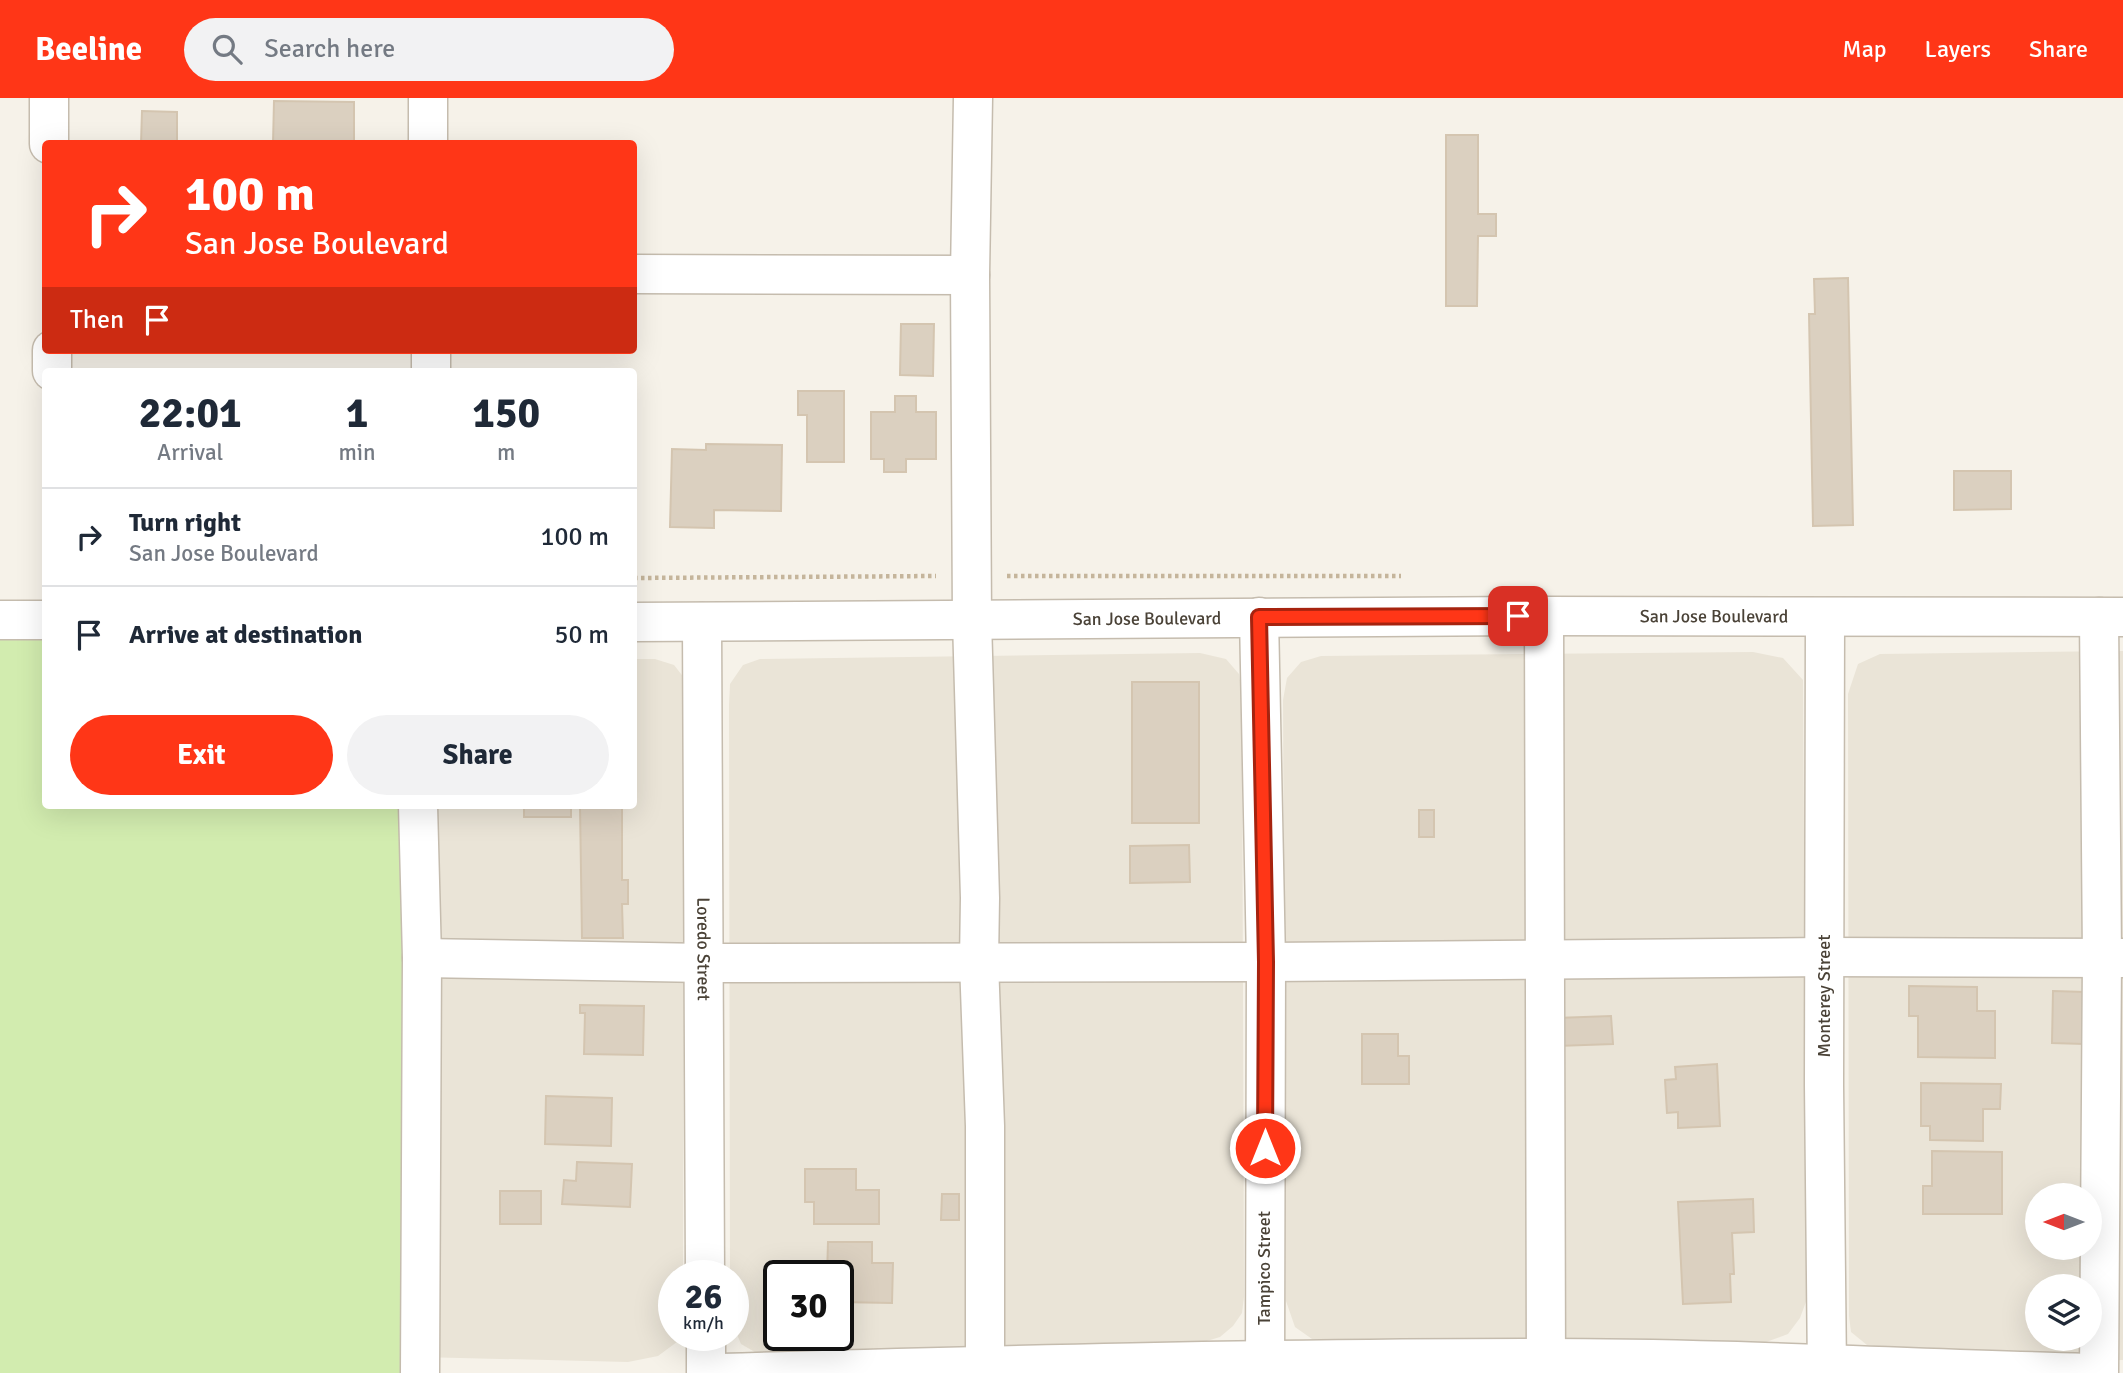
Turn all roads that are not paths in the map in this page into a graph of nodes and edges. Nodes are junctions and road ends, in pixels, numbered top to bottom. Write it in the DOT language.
graph roads {
  1 [pos="49,98"];
  2 [pos="428,98"];
  3 [pos="973,98"];
  4 [pos="49,140"];
  5 [pos="428,140"];
  6 [pos="637,274"];
  7 [pos="970,275"];
  8 [pos="1544,616"];
  9 [pos="1259,617"];
  10 [pos="2111,617"];
  11 [pos="1825,618"];
  12 [pos="0,620"];
  13 [pos="42,620"];
  14 [pos="972,620"];
  15 [pos="637,622"];
  16 [pos="702,622"];
  17 [pos="418,809"];
  18 [pos="1824,957"];
  19 [pos="422,958"];
  20 [pos="2113,958"];
  21 [pos="1544,960"];
  22 [pos="979,962"];
  23 [pos="1266,962"];
  24 [pos="705,963"];
  25 [pos="705,1260"];
  26 [pos="706,1351"];
  27 [pos="1546,1366"];
  28 [pos="1264,1367"];
  29 [pos="1827,1368"];
  30 [pos="985,1369"];
  31 [pos="420,1373"];
  32 [pos="706,1373"];
  33 [pos="720,1373"];
  34 [pos="2087,1373"];
  35 [pos="2099,1373"];
  1 -- 4 [label="street"];
  2 -- 5 [label="street"];
  3 -- 7 [label="street"];
  6 -- 7 [label="street"];
  7 -- 14 [label="street"];
  8 -- 9 [label="street, San Jose Boulevard"];
  8 -- 11 [label="street, San Jose Boulevard"];
  8 -- 21 [label="street"];
  9 -- 14 [label="street, San Jose Boulevard"];
  9 -- 23 [label="street, Tampico Street"];
  10 -- 11 [label="street, San Jose Boulevard"];
  10 -- 20 [label="street"];
  11 -- 18 [label="street, Monterey Street"];
  12 -- 13 [label="street"];
  14 -- 16 [label="street, San Jose Boulevard"];
  14 -- 22 [label="street"];
  15 -- 16 [label="street, San Jose Boulevard"];
  16 -- 24 [label="street, Loredo Street"];
  17 -- 19 [label="street"];
  18 -- 20 [label="street"];
  18 -- 21 [label="street"];
  18 -- 29 [label="street, Monterey Street"];
  19 -- 24 [label="street"];
  19 -- 31 [label="street"];
  20 -- 35 [label="street"];
  21 -- 23 [label="street"];
  21 -- 27 [label="street"];
  22 -- 23 [label="street"];
  22 -- 24 [label="street"];
  22 -- 30 [label="street"];
  23 -- 28 [label="street, Tampico Street"];
  24 -- 25 [label="street, Loredo Street"];
  26 -- 32 [label="street"];
  27 -- 28 [label="street"];
  27 -- 29 [label="street"];
  28 -- 30 [label="street"];
  29 -- 34 [label="street"];
  30 -- 33 [label="street"];
}
